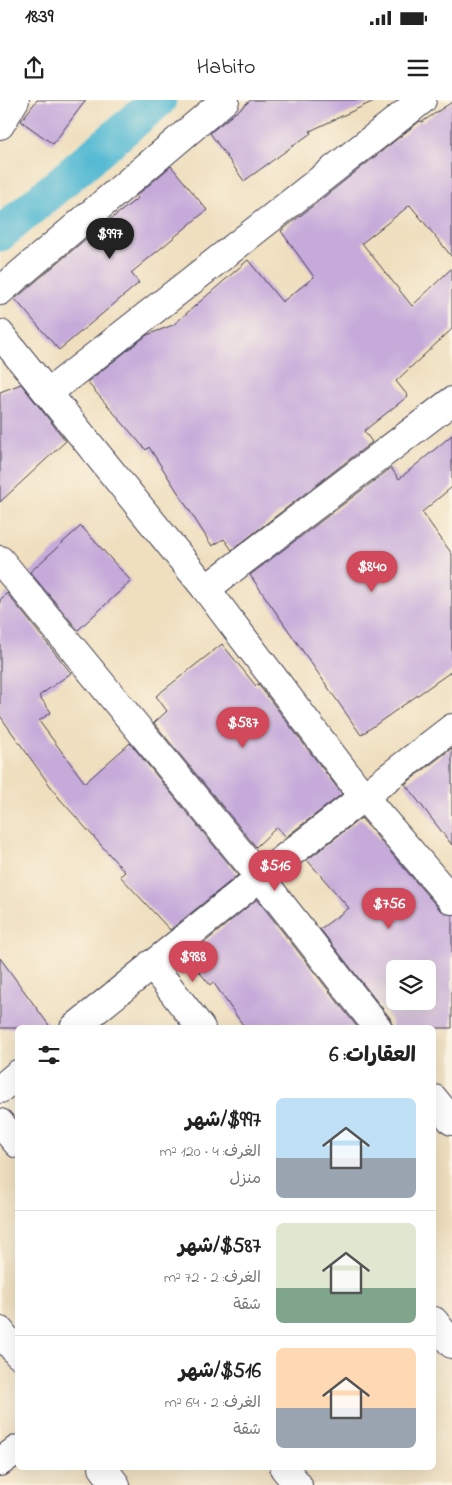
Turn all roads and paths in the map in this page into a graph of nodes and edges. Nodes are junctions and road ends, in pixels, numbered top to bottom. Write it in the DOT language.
graph roads {
  1 [pos="15,100"];
  2 [pos="225,100"];
  3 [pos="422,100"];
  4 [pos="0,125"];
  5 [pos="0,291"];
  6 [pos="0,334"];
  7 [pos="48,394"];
  8 [pos="452,401"];
  9 [pos="0,560"];
  10 [pos="206,589"];
  11 [pos="452,728"];
  12 [pos="364,796"];
  13 [pos="260,877"];
  14 [pos="452,900"];
  15 [pos="151,964"];
  16 [pos="78,1025"];
  17 [pos="199,1025"];
  18 [pos="376,1025"];
  19 [pos="15,1076"];
  20 [pos="0,1089"];
  21 [pos="436,1101"];
  22 [pos="452,1121"];
  23 [pos="0,1123"];
  24 [pos="15,1140"];
  25 [pos="436,1324"];
  26 [pos="0,1331"];
  27 [pos="452,1344"];
  28 [pos="15,1350"];
  29 [pos="15,1451"];
  30 [pos="0,1462"];
  31 [pos="105,1470"];
  32 [pos="286,1470"];
  33 [pos="116,1485"];
  34 [pos="298,1485"];
  1 -- 4 [label="street"];
  2 -- 5 [label="street"];
  3 -- 7 [label="street"];
  6 -- 7 [label="street"];
  7 -- 10 [label="street"];
  8 -- 10 [label="street"];
  9 -- 13 [label="street"];
  10 -- 12 [label="street"];
  11 -- 12 [label="street"];
  12 -- 13 [label="street"];
  12 -- 14 [label="street"];
  13 -- 15 [label="street"];
  13 -- 18 [label="street"];
  15 -- 16 [label="street"];
  15 -- 17 [label="street"];
  19 -- 20 [label="street"];
  21 -- 22 [label="street"];
  23 -- 24 [label="street"];
  25 -- 27 [label="street"];
  26 -- 28 [label="street"];
  29 -- 30 [label="street"];
  31 -- 33 [label="street"];
  32 -- 34 [label="street"];
}
